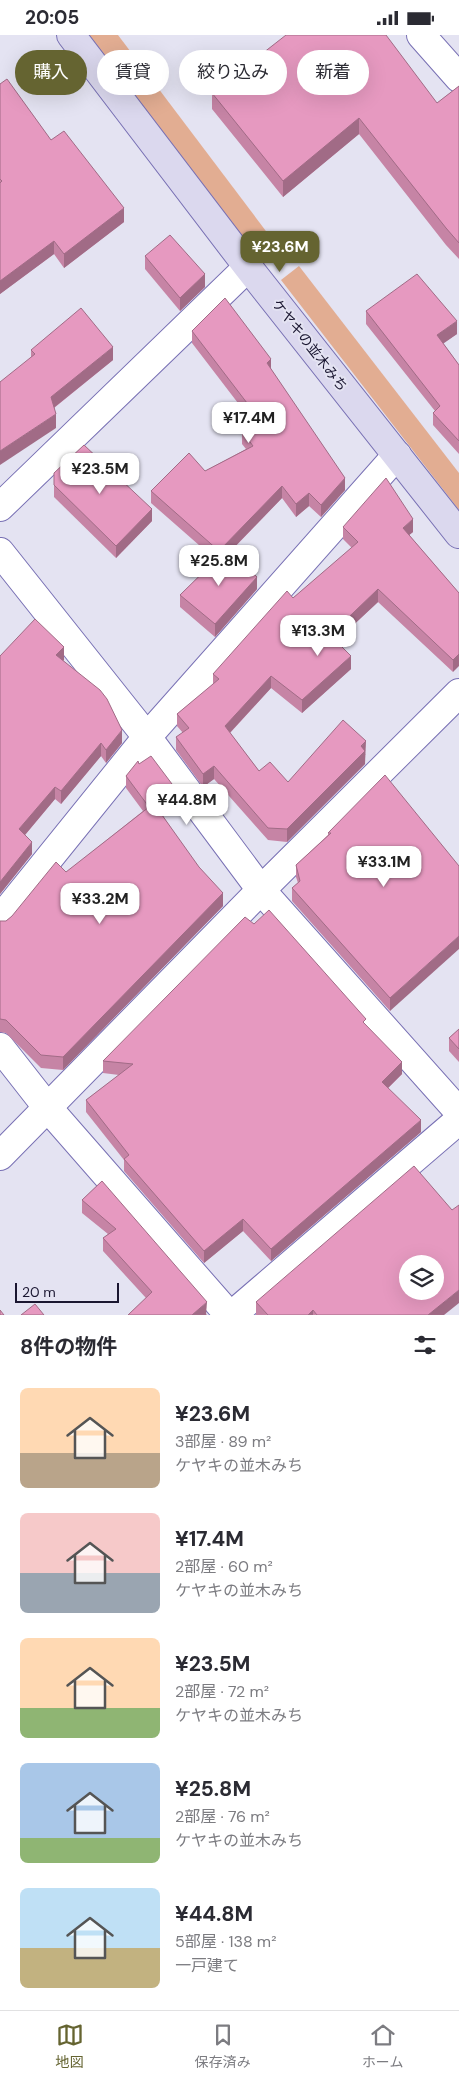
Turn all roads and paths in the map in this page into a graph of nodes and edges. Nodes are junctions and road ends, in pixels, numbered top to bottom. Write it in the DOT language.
graph roads {
  1 [pos="71,35"];
  2 [pos="421,35"];
  3 [pos="459,78"];
  4 [pos="248,267"];
  5 [pos="397,455"];
  6 [pos="0,507"];
  7 [pos="459,534"];
  8 [pos="0,552"];
  9 [pos="459,693"];
  10 [pos="147,737"];
  11 [pos="261,890"];
  12 [pos="0,919"];
  13 [pos="0,1047"];
  14 [pos="47,1107"];
  15 [pos="459,1112"];
  16 [pos="459,1120"];
  17 [pos="0,1156"];
  18 [pos="230,1315"];
  1 -- 4 [label="street, ケヤキの並木みち"];
  2 -- 3 [label="street"];
  4 -- 5 [label="street, ケヤキの並木みち"];
  4 -- 6 [label="street"];
  5 -- 7 [label="street, ケヤキの並木みち"];
  5 -- 10 [label="street"];
  8 -- 10 [label="street"];
  9 -- 11 [label="street"];
  10 -- 11 [label="street"];
  10 -- 12 [label="street"];
  11 -- 14 [label="street"];
  11 -- 15 [label="street"];
  13 -- 14 [label="street"];
  14 -- 17 [label="street"];
  14 -- 18 [label="street"];
  16 -- 18 [label="street"];
}
